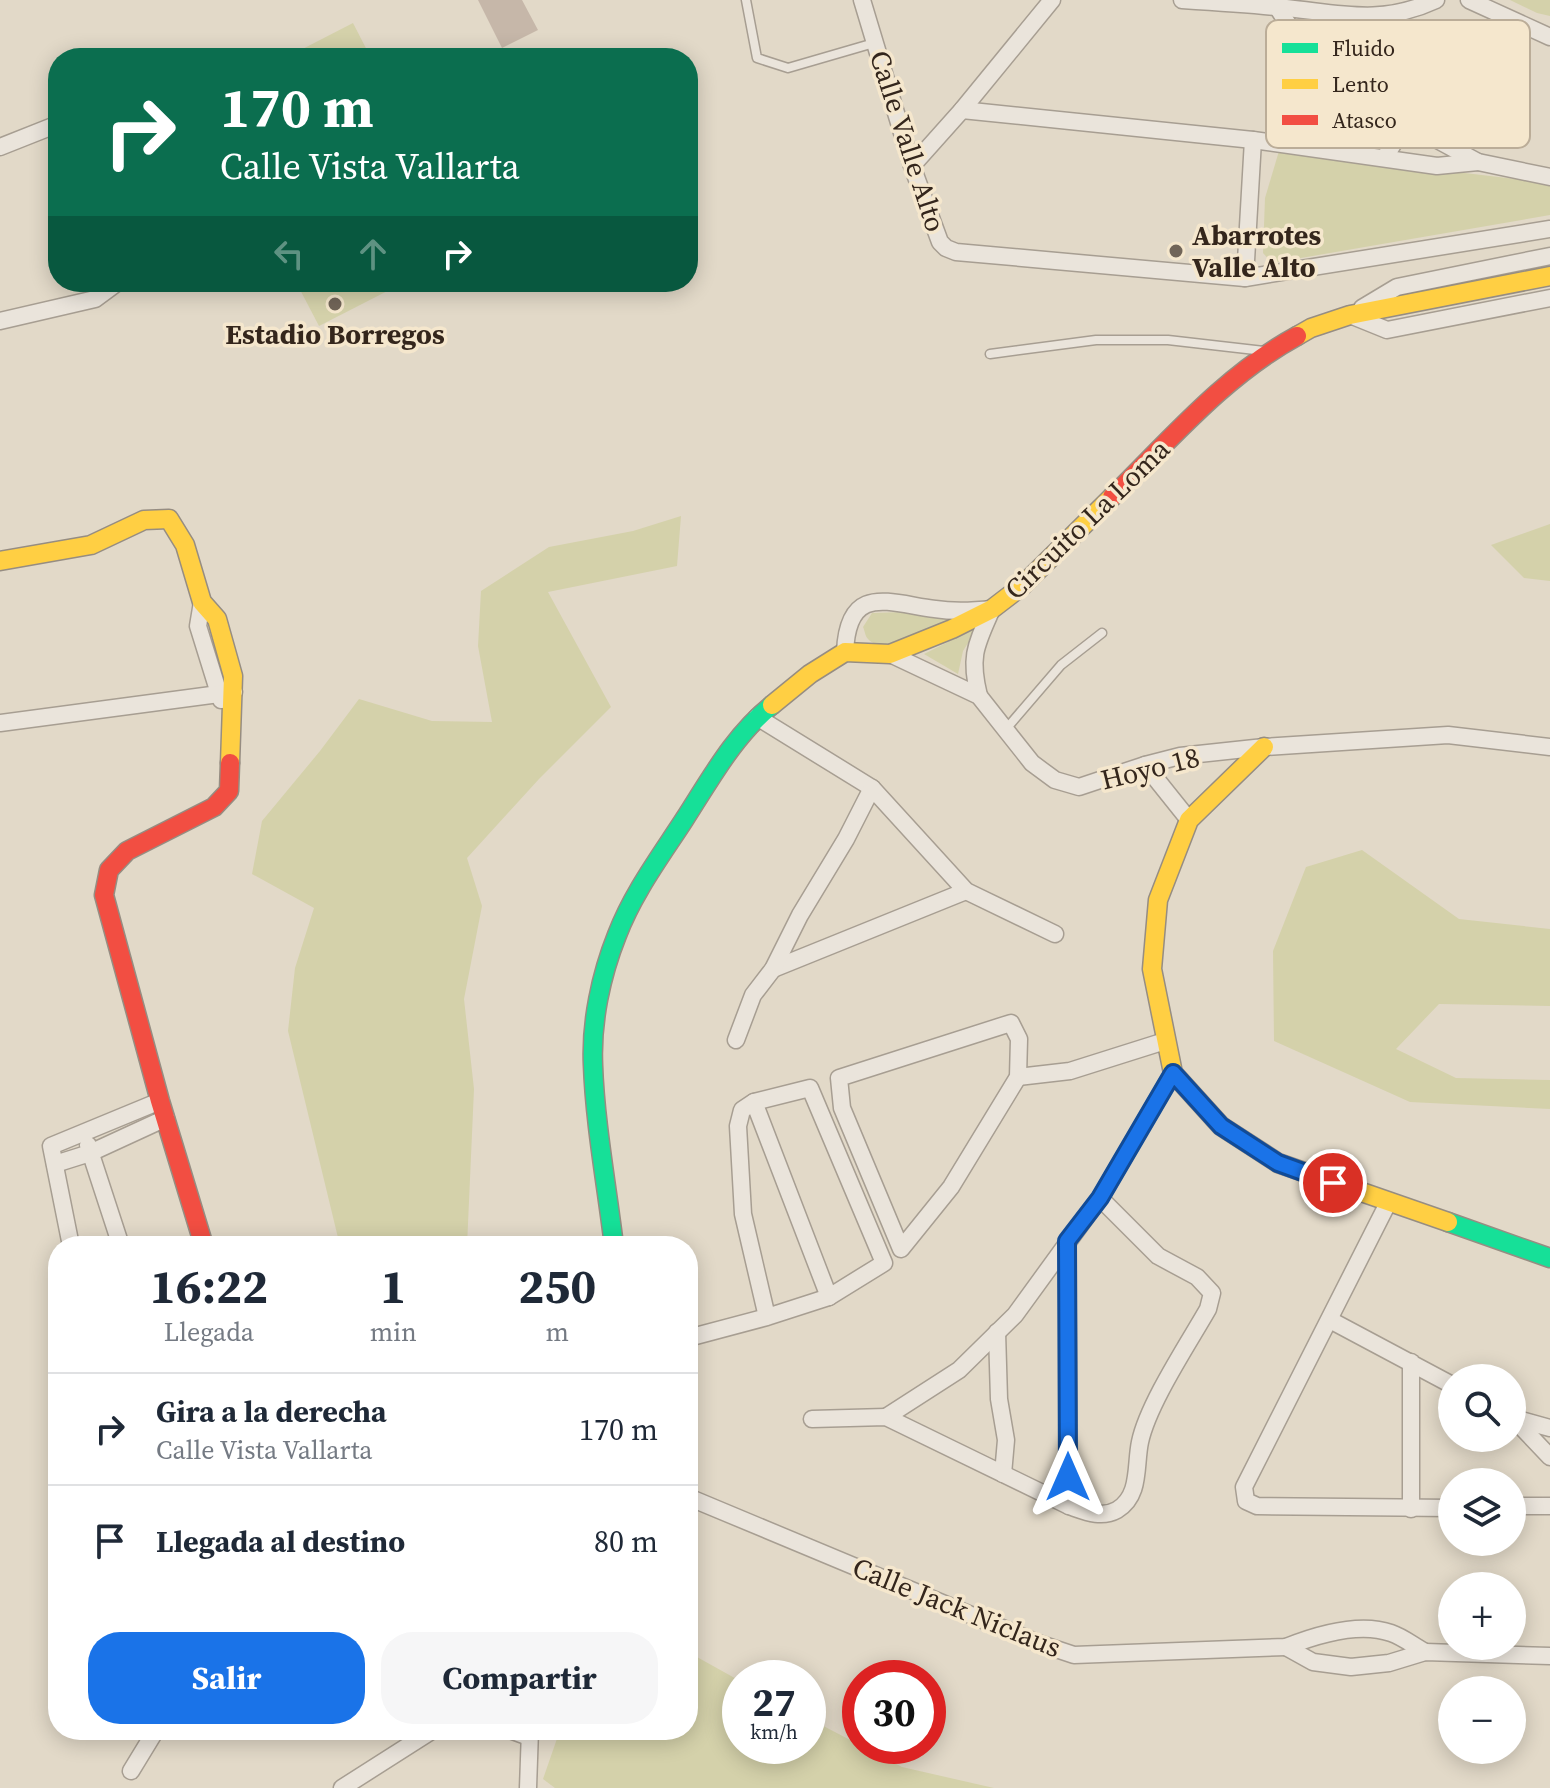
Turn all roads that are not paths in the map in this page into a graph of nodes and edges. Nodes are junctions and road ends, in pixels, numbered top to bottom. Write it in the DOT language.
graph roads {
  1 [pos="746,0"];
  2 [pos="1052,0"];
  3 [pos="1182,0"];
  4 [pos="1436,0"];
  5 [pos="1469,0"];
  6 [pos="867,4"];
  7 [pos="1277,7"];
  8 [pos="1285,20"];
  9 [pos="1513,20"];
  10 [pos="1530,28"];
  11 [pos="1550,37"];
  12 [pos="875,43"];
  13 [pos="962,110"];
  14 [pos="48,128"];
  15 [pos="1253,140"];
  16 [pos="1266,142"];
  17 [pos="0,147"];
  18 [pos="1315,148"];
  19 [pos="1391,148"];
  20 [pos="1452,148"];
  21 [pos="1385,157"];
  22 [pos="1478,162"];
  23 [pos="912,166"];
  24 [pos="1550,177"];
  25 [pos="1550,229"];
  26 [pos="1550,256"];
  27 [pos="1550,276"];
  28 [pos="1245,278"];
  29 [pos="104,292"];
  30 [pos="1550,298"];
  31 [pos="1350,315"];
  32 [pos="0,321"];
  33 [pos="1269,351"];
  34 [pos="990,354"];
  35 [pos="0,561"];
  36 [pos="992,609"];
  37 [pos="1102,633"];
  38 [pos="845,652"];
  39 [pos="890,654"];
  40 [pos="226,693"];
  41 [pos="979,696"];
  42 [pos="757,717"];
  43 [pos="0,723"];
  44 [pos="1006,729"];
  45 [pos="1264,747"];
  46 [pos="1550,747"];
  47 [pos="1145,765"];
  48 [pos="872,788"];
  49 [pos="1189,820"];
  50 [pos="966,891"];
  51 [pos="1055,934"];
  52 [pos="773,969"];
  53 [pos="736,1040"];
  54 [pos="1165,1041"];
  55 [pos="1173,1073"];
  56 [pos="1018,1077"];
  57 [pos="754,1102"];
  58 [pos="163,1110"];
  59 [pos="84,1133"];
  60 [pos="90,1153"];
  61 [pos="55,1164"];
  62 [pos="1100,1198"];
  63 [pos="1388,1203"];
  64 [pos="69,1236"];
  65 [pos="118,1236"];
  66 [pos="201,1236"];
  67 [pos="613,1236"];
  68 [pos="1067,1241"];
  69 [pos="1550,1258"];
  70 [pos="829,1297"];
  71 [pos="767,1317"];
  72 [pos="1330,1320"];
  73 [pos="997,1332"];
  74 [pos="698,1335"];
  75 [pos="1411,1362"];
  76 [pos="1438,1377"];
  77 [pos="886,1417"];
  78 [pos="812,1419"];
  79 [pos="1526,1421"];
  80 [pos="1550,1428"];
  81 [pos="1526,1431"];
  82 [pos="1550,1457"];
  83 [pos="1003,1474"];
  84 [pos="698,1501"];
  85 [pos="1069,1506"];
  86 [pos="1526,1506"];
  87 [pos="1550,1506"];
  88 [pos="1438,1508"];
  89 [pos="1411,1509"];
  90 [pos="1286,1647"];
  91 [pos="1425,1652"];
  92 [pos="1550,1656"];
  93 [pos="150,1740"];
  94 [pos="417,1740"];
  95 [pos="530,1740"];
  96 [pos="131,1771"];
  97 [pos="342,1788"];
  98 [pos="528,1788"];
  1 -- 12 [label="lane"];
  2 -- 13 [label="street"];
  3 -- 7 [label="street"];
  4 -- 7 [label="street"];
  5 -- 9 [label="street"];
  6 -- 12 [label="street, Calle Valle Alto"];
  7 -- 8 [label="street"];
  10 -- 11 [label="street"];
  12 -- 23 [label="street, Calle Valle Alto"];
  13 -- 15 [label="street"];
  13 -- 23 [label="street"];
  14 -- 17 [label="street"];
  15 -- 16 [label="street"];
  15 -- 28 [label="street"];
  18 -- 21 [label="street"];
  19 -- 21 [label="street"];
  20 -- 22 [label="street"];
  21 -- 22 [label="street"];
  22 -- 24 [label="street"];
  23 -- 28 [label="street, Calle Valle Alto"];
  25 -- 28 [label="street, Calle Valle Alto"];
  26 -- 31 [label="street"];
  27 -- 31 [label="street, Circuito La Loma"];
  29 -- 32 [label="street"];
  30 -- 31 [label="street"];
  31 -- 33 [label="street, Circuito La Loma"];
  33 -- 34 [label="lane"];
  33 -- 36 [label="street, Circuito La Loma"];
  35 -- 40 [label="street"];
  36 -- 38 [label="street"];
  36 -- 39 [label="street, Circuito La Loma"];
  36 -- 41 [label="street"];
  37 -- 44 [label="lane"];
  38 -- 39 [label="street, Circuito La Loma"];
  38 -- 42 [label="street"];
  39 -- 41 [label="street, Hoyo 18"];
  40 -- 43 [label="street"];
  40 -- 58 [label="street"];
  41 -- 44 [label="street, Hoyo 18"];
  42 -- 48 [label="street"];
  42 -- 67 [label="street"];
  44 -- 47 [label="street, Hoyo 18"];
  45 -- 46 [label="street, Hoyo 18"];
  45 -- 47 [label="street, Hoyo 18"];
  45 -- 49 [label="street"];
  47 -- 49 [label="street"];
  48 -- 50 [label="street"];
  48 -- 52 [label="street"];
  49 -- 54 [label="street"];
  50 -- 51 [label="street"];
  50 -- 52 [label="street"];
  52 -- 53 [label="street"];
  54 -- 55 [label="street"];
  54 -- 56 [label="street"];
  55 -- 62 [label="street"];
  55 -- 63 [label="street"];
  56 -- 56 [label="street"];
  57 -- 70 [label="street"];
  57 -- 70 [label="street"];
  57 -- 71 [label="street"];
  58 -- 59 [label="street"];
  58 -- 60 [label="street"];
  58 -- 66 [label="street"];
  59 -- 60 [label="street"];
  59 -- 61 [label="street"];
  60 -- 61 [label="street"];
  60 -- 65 [label="street"];
  61 -- 64 [label="street"];
  62 -- 68 [label="street"];
  62 -- 85 [label="street"];
  63 -- 69 [label="street"];
  63 -- 72 [label="street"];
  68 -- 73 [label="street"];
  68 -- 85 [label="street"];
  70 -- 71 [label="street"];
  71 -- 74 [label="street"];
  72 -- 75 [label="street"];
  72 -- 89 [label="street"];
  73 -- 77 [label="street"];
  73 -- 83 [label="street"];
  75 -- 76 [label="street"];
  75 -- 89 [label="street"];
  77 -- 78 [label="street"];
  77 -- 83 [label="street"];
  79 -- 80 [label="street"];
  81 -- 82 [label="street"];
  83 -- 85 [label="street"];
  84 -- 90 [label="street, Calle Jack Niclaus"];
  86 -- 87 [label="street"];
  88 -- 89 [label="street"];
  90 -- 91 [label="street, Calle Jack Niclaus"];
  90 -- 91 [label="street, Calle Jack Niclaus"];
  91 -- 92 [label="street, Calle Jack Niclaus"];
  93 -- 96 [label="street"];
  94 -- 97 [label="street"];
  95 -- 98 [label="street"];
}
